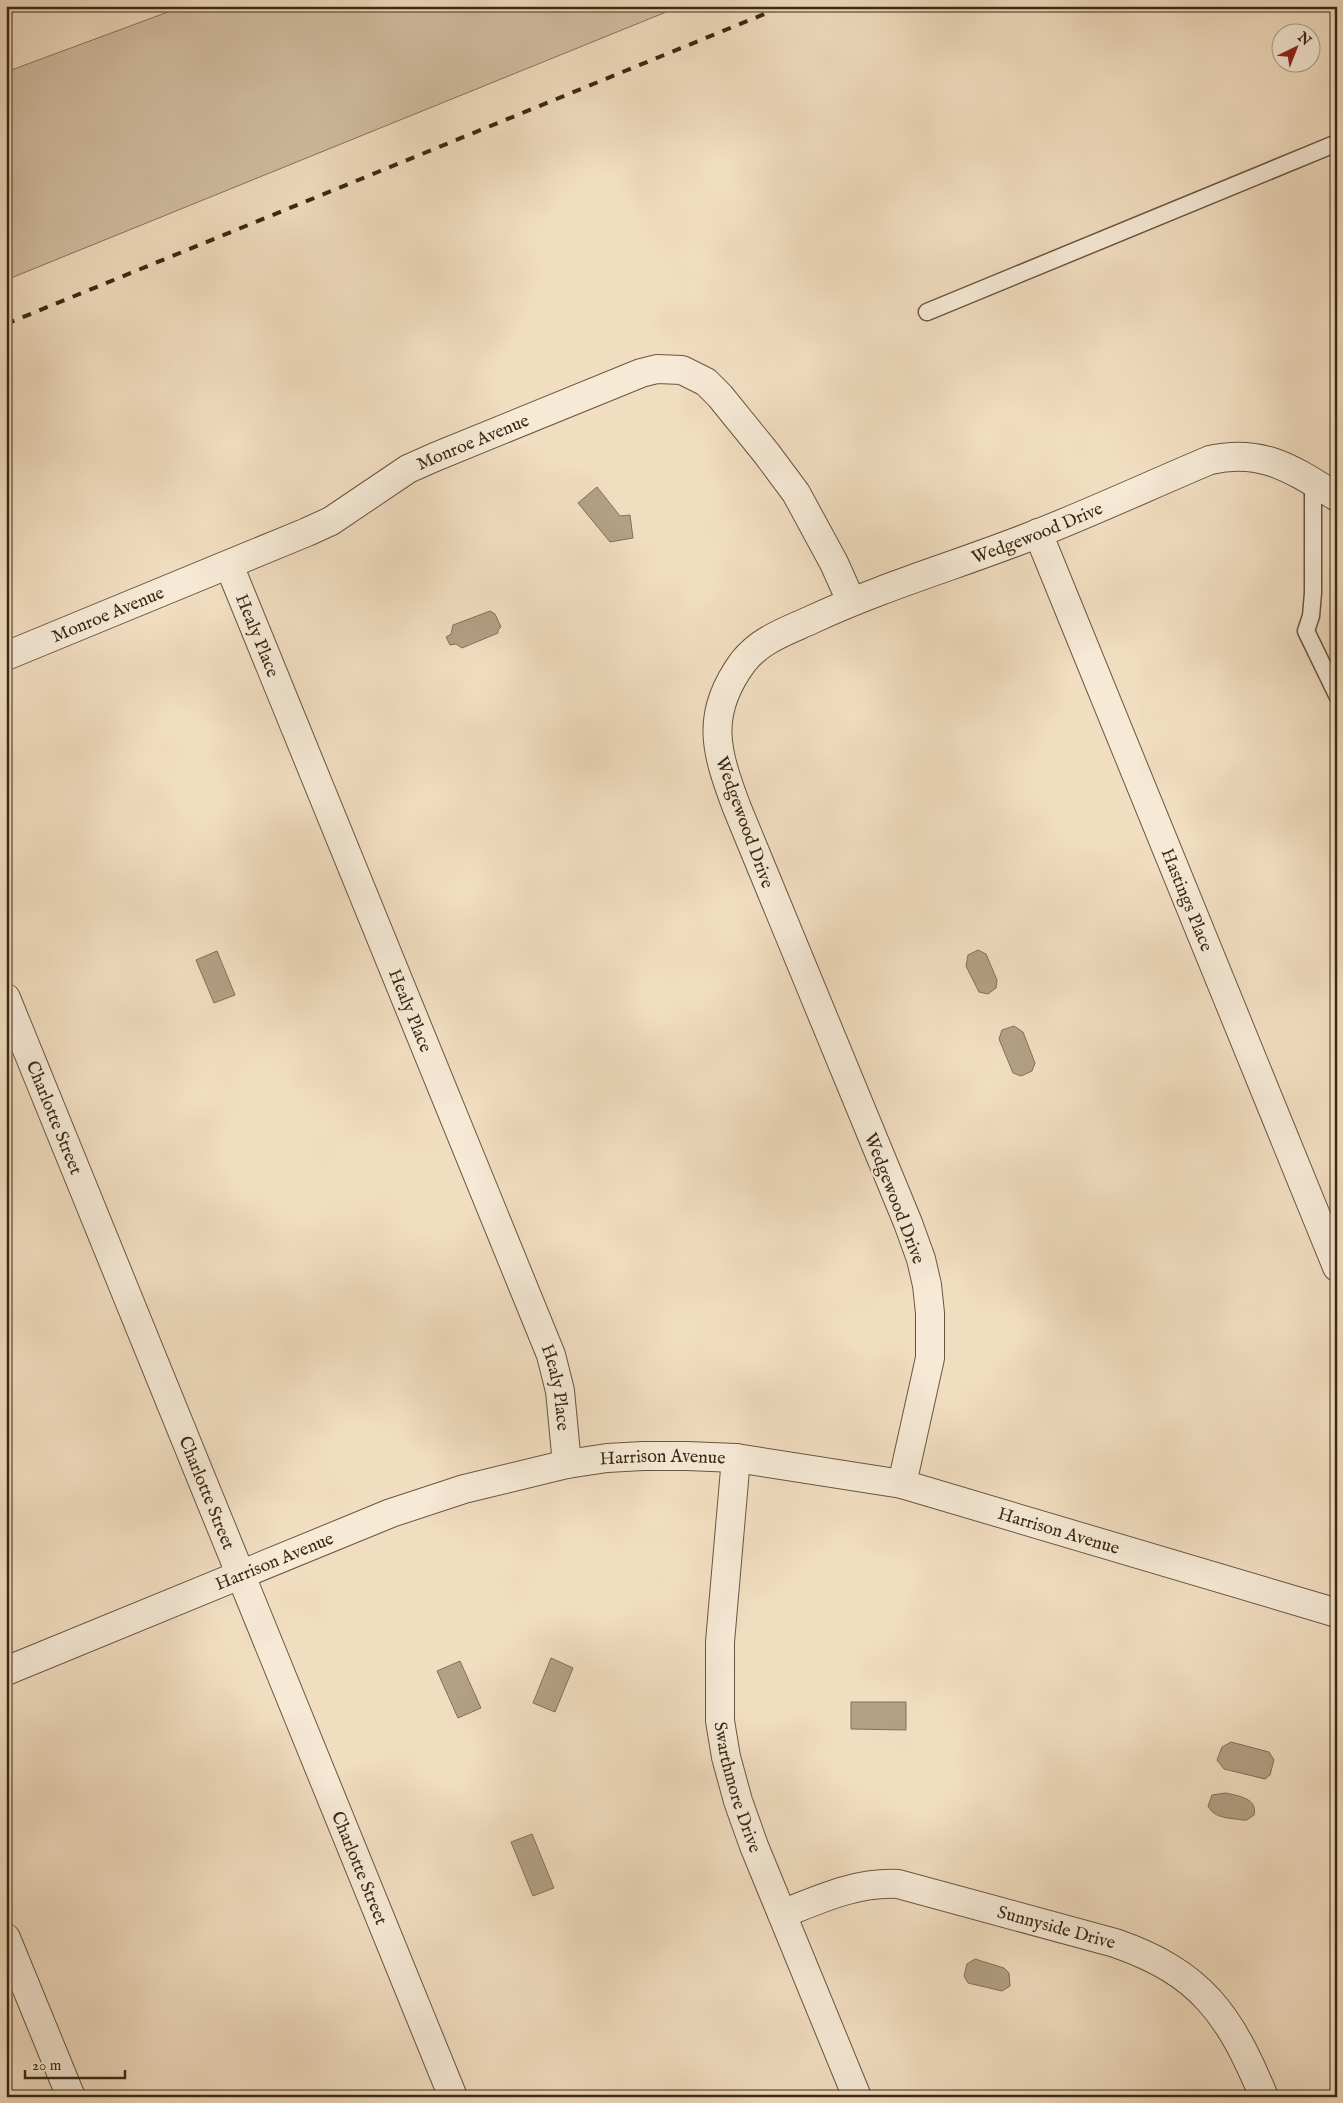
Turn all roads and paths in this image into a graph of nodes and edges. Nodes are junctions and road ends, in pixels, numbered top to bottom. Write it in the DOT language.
graph roads {
  1 [pos="1337,143"];
  2 [pos="927,312"];
  3 [pos="1313,482"];
  4 [pos="1337,497"];
  5 [pos="1038,533"];
  6 [pos="229,565"];
  7 [pos="851,601"];
  8 [pos="6,656"];
  9 [pos="1337,695"];
  10 [pos="6,998"];
  11 [pos="1337,1267"];
  12 [pos="736,1458"];
  13 [pos="567,1464"];
  14 [pos="902,1484"];
  15 [pos="241,1575"];
  16 [pos="1337,1614"];
  17 [pos="6,1670"];
  18 [pos="782,1914"];
  19 [pos="6,1938"];
  20 [pos="71,2097"];
  21 [pos="453,2097"];
  22 [pos="857,2097"];
  23 [pos="1264,2097"];
  1 -- 2 [label="lane"];
  3 -- 4 [label="street, Wedgewood Drive"];
  3 -- 5 [label="street, Wedgewood Drive"];
  3 -- 9 [label="lane"];
  5 -- 7 [label="street, Wedgewood Drive"];
  5 -- 11 [label="street, Hastings Place"];
  6 -- 7 [label="street, Monroe Avenue"];
  6 -- 8 [label="street, Monroe Avenue"];
  6 -- 13 [label="street, Healy Place"];
  7 -- 14 [label="street, Wedgewood Drive"];
  10 -- 15 [label="street, Charlotte Street"];
  12 -- 13 [label="street, Harrison Avenue"];
  12 -- 14 [label="street, Harrison Avenue"];
  12 -- 18 [label="street, Swarthmore Drive"];
  13 -- 15 [label="street, Harrison Avenue"];
  14 -- 16 [label="street, Harrison Avenue"];
  15 -- 17 [label="street, Harrison Avenue"];
  15 -- 21 [label="street, Charlotte Street"];
  18 -- 22 [label="street, Swarthmore Drive"];
  18 -- 23 [label="street, Sunnyside Drive"];
  19 -- 20 [label="street"];
}
